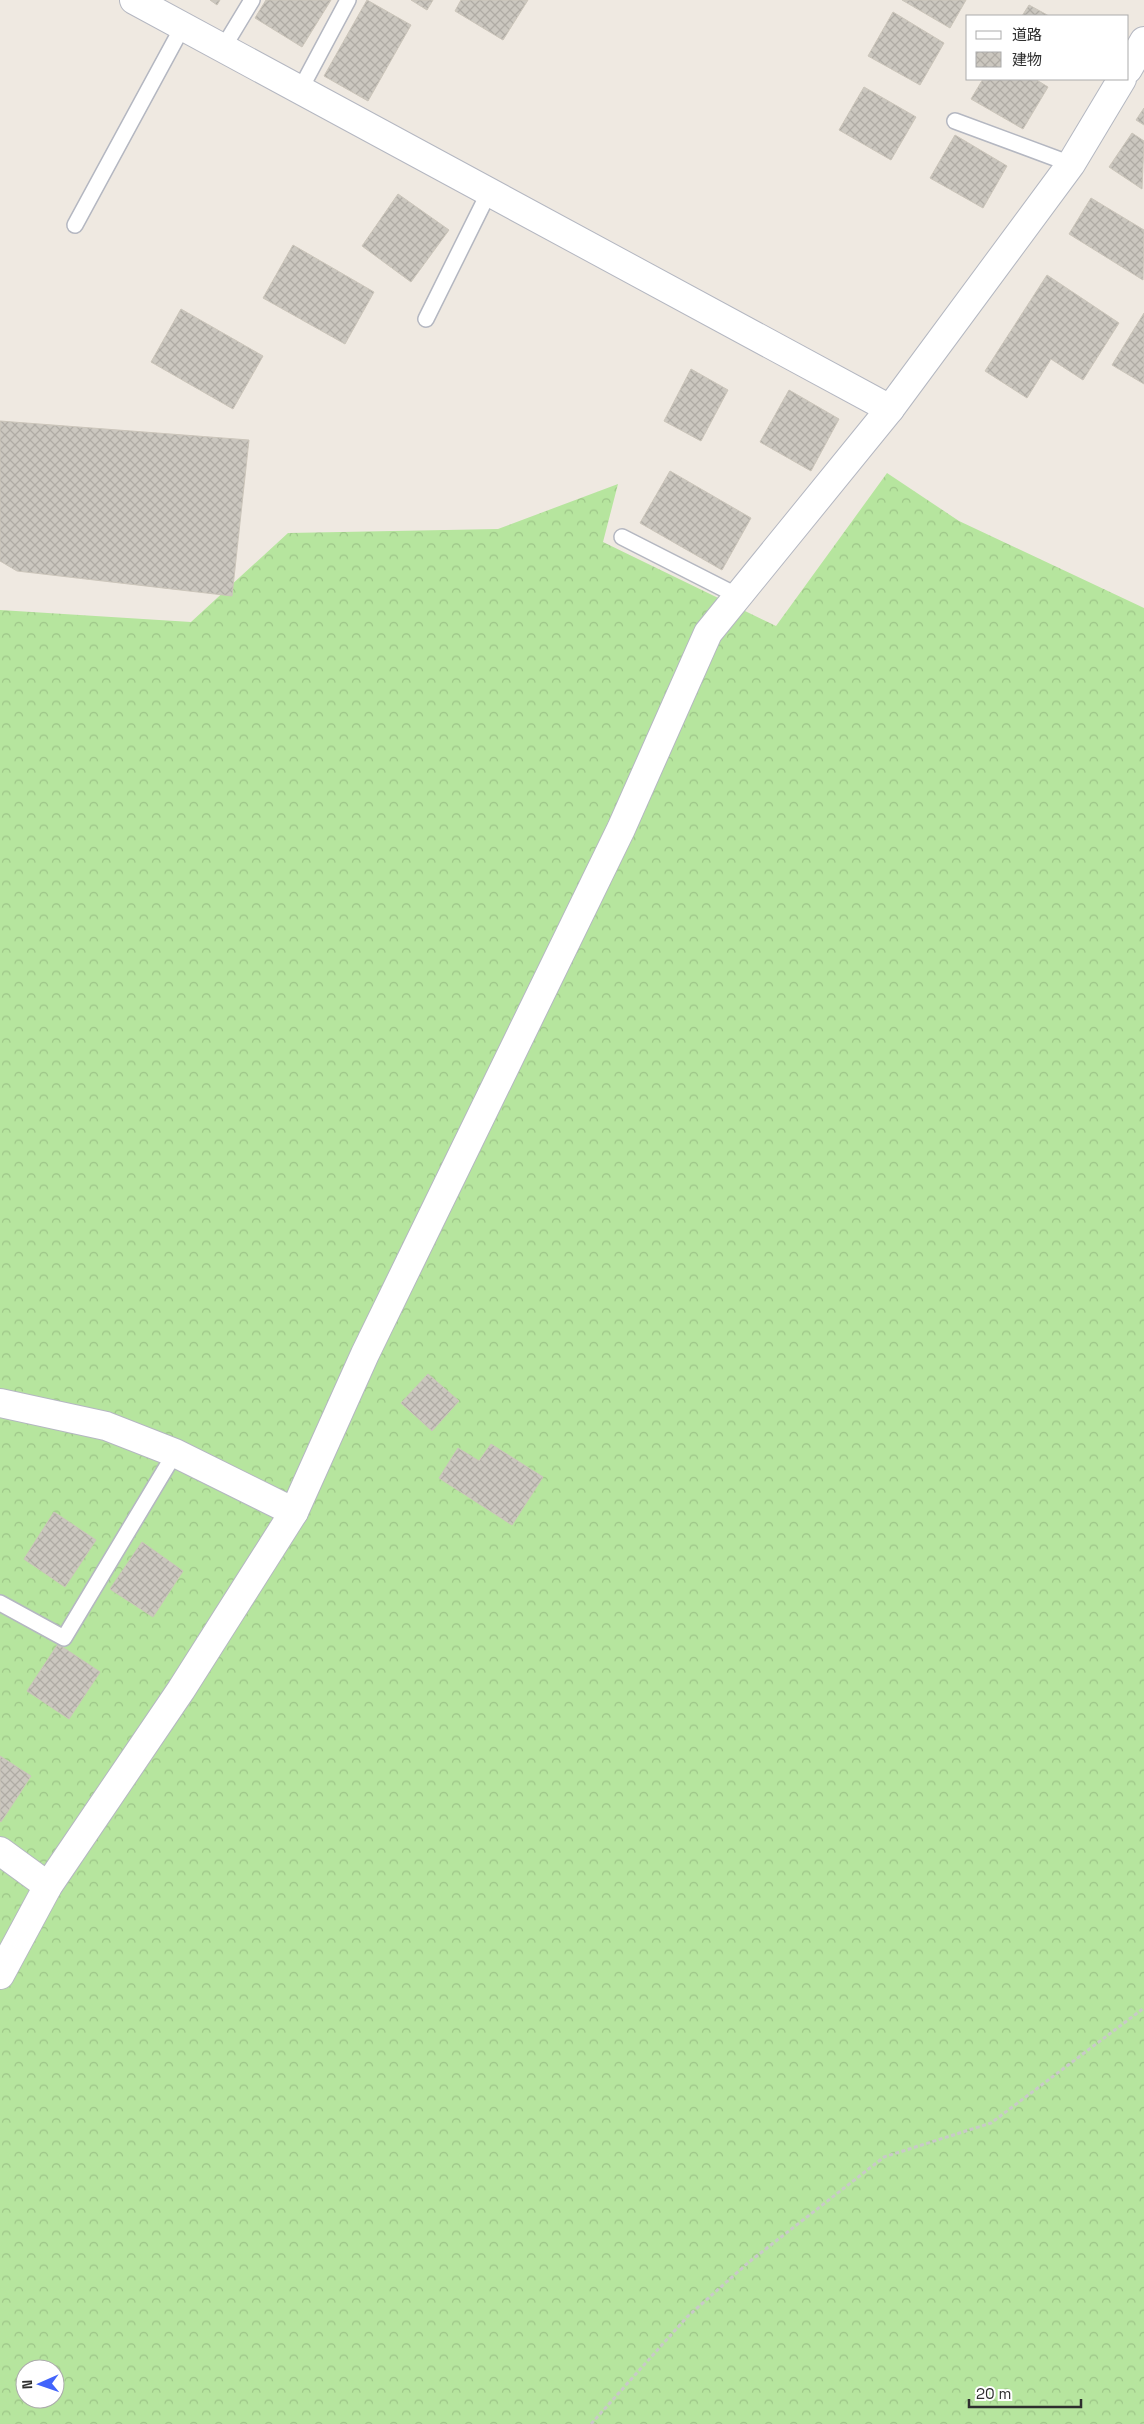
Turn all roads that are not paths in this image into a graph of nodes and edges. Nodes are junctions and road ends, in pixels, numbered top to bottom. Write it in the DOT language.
graph roads {
  1 [pos="134,0"];
  2 [pos="252,0"];
  3 [pos="348,0"];
  4 [pos="183,26"];
  5 [pos="1144,41"];
  6 [pos="223,48"];
  7 [pos="1129,67"];
  8 [pos="1121,80"];
  9 [pos="300,90"];
  10 [pos="955,122"];
  11 [pos="1071,164"];
  12 [pos="489,192"];
  13 [pos="75,225"];
  14 [pos="426,319"];
  15 [pos="890,409"];
  16 [pos="622,537"];
  17 [pos="738,596"];
  18 [pos="0,1404"];
  19 [pos="175,1453"];
  20 [pos="294,1512"];
  21 [pos="0,1603"];
  22 [pos="0,1851"];
  23 [pos="48,1886"];
  24 [pos="0,1975"];
  1 -- 4 [label="street"];
  2 -- 6 [label="lane"];
  3 -- 9 [label="lane"];
  4 -- 6 [label="street"];
  4 -- 13 [label="lane"];
  5 -- 7 [label="street"];
  6 -- 9 [label="street"];
  8 -- 11 [label="street"];
  9 -- 12 [label="street"];
  10 -- 11 [label="lane"];
  11 -- 15 [label="street"];
  12 -- 14 [label="lane"];
  12 -- 15 [label="street"];
  15 -- 17 [label="street"];
  16 -- 17 [label="lane"];
  17 -- 20 [label="street"];
  18 -- 19 [label="street"];
  19 -- 20 [label="street"];
  19 -- 21 [label="lane"];
  20 -- 23 [label="street"];
  22 -- 23 [label="street"];
  23 -- 24 [label="street"];
}
